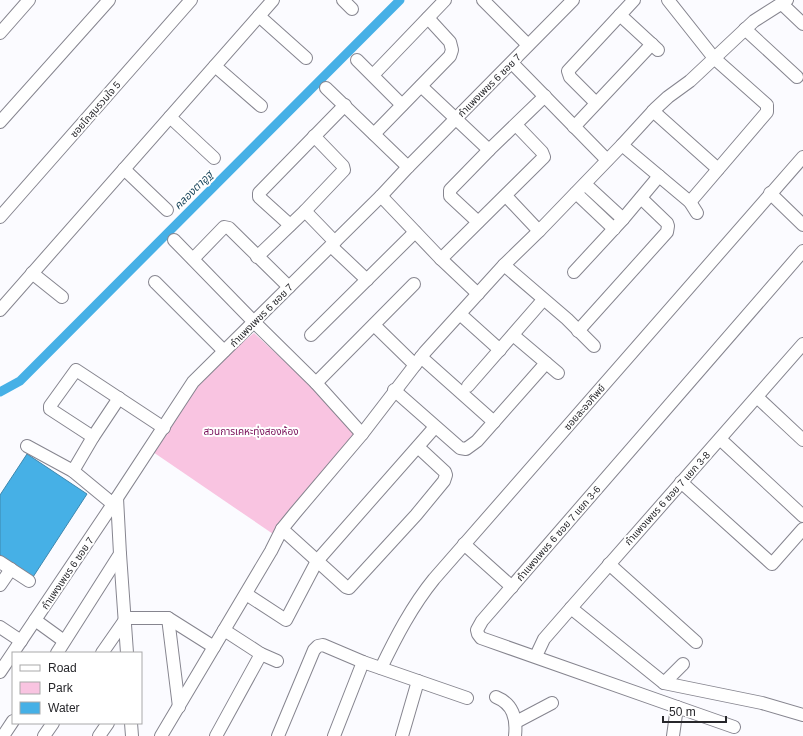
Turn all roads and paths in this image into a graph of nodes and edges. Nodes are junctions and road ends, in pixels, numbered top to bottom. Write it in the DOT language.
graph roads {
  1 [pos="29,0"];
  2 [pos="109,0"];
  3 [pos="191,0"];
  4 [pos="273,0"];
  5 [pos="343,0"];
  6 [pos="445,0"];
  7 [pos="483,0"];
  8 [pos="573,0"];
  9 [pos="634,0"];
  10 [pos="668,0"];
  11 [pos="784,2"];
  12 [pos="352,8"];
  13 [pos="620,15"];
  14 [pos="259,16"];
  15 [pos="428,18"];
  16 [pos="803,24"];
  17 [pos="745,29"];
  18 [pos="0,33"];
  19 [pos="528,45"];
  20 [pos="306,58"];
  21 [pos="714,58"];
  22 [pos="357,60"];
  23 [pos="512,63"];
  24 [pos="215,66"];
  25 [pos="373,76"];
  26 [pos="797,77"];
  27 [pos="421,86"];
  28 [pos="326,88"];
  29 [pos="545,96"];
  30 [pos="596,103"];
  31 [pos="345,105"];
  32 [pos="402,105"];
  33 [pos="261,106"];
  34 [pos="653,111"];
  35 [pos="170,117"];
  36 [pos="456,119"];
  37 [pos="0,122"];
  38 [pos="516,125"];
  39 [pos="574,127"];
  40 [pos="374,134"];
  41 [pos="314,136"];
  42 [pos="622,145"];
  43 [pos="489,150"];
  44 [pos="803,157"];
  45 [pos="214,158"];
  46 [pos="608,160"];
  47 [pos="408,167"];
  48 [pos="124,169"];
  49 [pos="718,169"];
  50 [pos="659,176"];
  51 [pos="585,184"];
  52 [pos="576,193"];
  53 [pos="770,194"];
  54 [pos="381,196"];
  55 [pos="506,196"];
  56 [pos="641,198"];
  57 [pos="690,202"];
  58 [pos="167,210"];
  59 [pos="305,211"];
  60 [pos="697,212"];
  61 [pos="0,217"];
  62 [pos="623,219"];
  63 [pos="478,222"];
  64 [pos="290,225"];
  65 [pos="803,225"];
  66 [pos="614,229"];
  67 [pos="540,231"];
  68 [pos="416,232"];
  69 [pos="174,240"];
  70 [pos="333,244"];
  71 [pos="803,251"];
  72 [pos="257,257"];
  73 [pos="193,259"];
  74 [pos="441,259"];
  75 [pos="504,265"];
  76 [pos="574,272"];
  77 [pos="32,274"];
  78 [pos="367,280"];
  79 [pos="155,282"];
  80 [pos="414,284"];
  81 [pos="289,287"];
  82 [pos="478,294"];
  83 [pos="62,297"];
  84 [pos="543,300"];
  85 [pos="0,310"];
  86 [pos="460,314"];
  87 [pos="254,322"];
  88 [pos="374,325"];
  89 [pos="578,330"];
  90 [pos="311,335"];
  91 [pos="513,335"];
  92 [pos="803,344"];
  93 [pos="594,346"];
  94 [pos="500,350"];
  95 [pos="224,351"];
  96 [pos="418,361"];
  97 [pos="546,364"];
  98 [pos="558,373"];
  99 [pos="316,383"];
  100 [pos="468,386"];
  101 [pos="394,390"];
  102 [pos="757,397"];
  103 [pos="119,398"];
  104 [pos="494,422"];
  105 [pos="435,427"];
  106 [pos="164,428"];
  107 [pos="362,434"];
  108 [pos="93,437"];
  109 [pos="720,439"];
  110 [pos="803,440"];
  111 [pos="27,446"];
  112 [pos="418,448"];
  113 [pos="73,471"];
  114 [pos="681,482"];
  115 [pos="115,501"];
  116 [pos="803,516"];
  117 [pos="282,529"];
  118 [pos="803,529"];
  119 [pos="464,544"];
  120 [pos="120,554"];
  121 [pos="317,561"];
  122 [pos="0,562"];
  123 [pos="609,564"];
  124 [pos="11,569"];
  125 [pos="29,581"];
  126 [pos="0,585"];
  127 [pos="512,587"];
  128 [pos="246,594"];
  129 [pos="571,608"];
  130 [pos="168,618"];
  131 [pos="125,619"];
  132 [pos="35,620"];
  133 [pos="0,627"];
  134 [pos="224,630"];
  135 [pos="64,641"];
  136 [pos="21,642"];
  137 [pos="696,642"];
  138 [pos="214,647"];
  139 [pos="14,652"];
  140 [pos="58,652"];
  141 [pos="103,652"];
  142 [pos="127,652"];
  143 [pos="261,654"];
  144 [pos="12,655"];
  145 [pos="536,656"];
  146 [pos="277,661"];
  147 [pos="363,662"];
  148 [pos="683,664"];
  149 [pos="381,668"];
  150 [pos="0,672"];
  151 [pos="418,681"];
  152 [pos="664,683"];
  153 [pos="496,696"];
  154 [pos="467,698"];
  155 [pos="552,703"];
  156 [pos="179,707"];
  157 [pos="677,707"];
  158 [pos="803,715"];
  159 [pos="12,722"];
  160 [pos="516,722"];
  161 [pos="52,724"];
  162 [pos="107,724"];
  163 [pos="131,724"];
  164 [pos="734,727"];
  165 [pos="3,736"];
  166 [pos="44,736"];
  167 [pos="99,736"];
  168 [pos="132,736"];
  169 [pos="161,736"];
  170 [pos="216,736"];
  171 [pos="278,736"];
  172 [pos="334,736"];
  173 [pos="402,736"];
  174 [pos="516,736"];
  175 [pos="673,736"];
  1 -- 18 [label="street"];
  2 -- 37 [label="street"];
  3 -- 61 [label="street, ซอยโกสุมรวมใจ 5"];
  4 -- 14 [label="street"];
  5 -- 12 [label="street"];
  6 -- 15 [label="street"];
  7 -- 19 [label="street"];
  8 -- 19 [label="street, กำแพงเพชร 6 ซอย 7"];
  9 -- 13 [label="street"];
  10 -- 21 [label="street"];
  11 -- 16 [label="street"];
  11 -- 17 [label="street"];
  13 -- 30 [label="street"];
  13 -- 30 [label="street"];
  14 -- 20 [label="street"];
  14 -- 24 [label="street"];
  15 -- 25 [label="street"];
  15 -- 27 [label="street"];
  17 -- 21 [label="street"];
  17 -- 26 [label="street"];
  19 -- 23 [label="street, กำแพงเพชร 6 ซอย 7"];
  21 -- 34 [label="street"];
  21 -- 49 [label="street"];
  22 -- 25 [label="street"];
  23 -- 29 [label="street"];
  23 -- 36 [label="street, กำแพงเพชร 6 ซอย 7"];
  24 -- 33 [label="street"];
  24 -- 35 [label="street"];
  25 -- 32 [label="street"];
  27 -- 32 [label="street"];
  27 -- 36 [label="street"];
  28 -- 31 [label="street"];
  29 -- 38 [label="street"];
  29 -- 39 [label="street"];
  30 -- 39 [label="street"];
  31 -- 40 [label="street"];
  31 -- 41 [label="street"];
  32 -- 40 [label="street"];
  34 -- 42 [label="street"];
  34 -- 49 [label="street"];
  35 -- 45 [label="street"];
  35 -- 48 [label="street"];
  36 -- 43 [label="street"];
  36 -- 47 [label="street, กำแพงเพชร 6 ซอย 7"];
  38 -- 43 [label="street"];
  38 -- 55 [label="street"];
  39 -- 46 [label="street"];
  40 -- 47 [label="street"];
  41 -- 59 [label="street"];
  41 -- 64 [label="street"];
  42 -- 46 [label="street"];
  42 -- 50 [label="street"];
  43 -- 63 [label="street"];
  44 -- 53 [label="street, ซอยละออทิพย์"];
  46 -- 51 [label="street"];
  47 -- 54 [label="street, กำแพงเพชร 6 ซอย 7"];
  48 -- 58 [label="street"];
  48 -- 77 [label="street"];
  49 -- 57 [label="street"];
  50 -- 56 [label="street"];
  50 -- 57 [label="street"];
  51 -- 52 [label="street"];
  51 -- 62 [label="street"];
  52 -- 66 [label="street"];
  52 -- 67 [label="street"];
  53 -- 65 [label="street"];
  53 -- 119 [label="street, ซอยละออทิพย์"];
  54 -- 68 [label="street"];
  54 -- 70 [label="street, กำแพงเพชร 6 ซอย 7"];
  55 -- 63 [label="street"];
  55 -- 67 [label="street"];
  56 -- 62 [label="street"];
  56 -- 89 [label="street"];
  57 -- 60 [label="street"];
  59 -- 64 [label="street"];
  59 -- 70 [label="street"];
  62 -- 66 [label="street"];
  63 -- 74 [label="street"];
  64 -- 72 [label="street"];
  66 -- 76 [label="street"];
  67 -- 75 [label="street"];
  68 -- 74 [label="street"];
  68 -- 78 [label="street"];
  69 -- 73 [label="street"];
  70 -- 78 [label="street"];
  70 -- 81 [label="street, กำแพงเพชร 6 ซอย 7"];
  71 -- 127 [label="street, กำแพงเพชร 6 ซอย 7 แยก 3-6"];
  72 -- 73 [label="street"];
  72 -- 81 [label="street"];
  73 -- 87 [label="street"];
  74 -- 82 [label="street"];
  75 -- 82 [label="street"];
  75 -- 84 [label="street"];
  77 -- 83 [label="street"];
  77 -- 85 [label="street"];
  78 -- 90 [label="street"];
  79 -- 95 [label="street"];
  80 -- 88 [label="street"];
  81 -- 87 [label="street, กำแพงเพชร 6 ซอย 7"];
  82 -- 86 [label="street"];
  84 -- 89 [label="street"];
  84 -- 91 [label="street"];
  86 -- 94 [label="street"];
  86 -- 96 [label="street"];
  87 -- 95 [label="street, กำแพงเพชร 6 ซอย 7"];
  87 -- 99 [label="street"];
  88 -- 96 [label="street"];
  88 -- 99 [label="street"];
  89 -- 93 [label="street"];
  91 -- 94 [label="street"];
  91 -- 97 [label="street"];
  92 -- 102 [label="street, กำแพงเพชร 6 ซอย 7 แยก 3-8"];
  94 -- 100 [label="street"];
  95 -- 106 [label="street, กำแพงเพชร 6 ซอย 7"];
  96 -- 101 [label="street"];
  96 -- 104 [label="street"];
  97 -- 98 [label="street"];
  97 -- 104 [label="street"];
  99 -- 107 [label="street"];
  101 -- 105 [label="street"];
  101 -- 107 [label="street"];
  102 -- 109 [label="street, กำแพงเพชร 6 ซอย 7 แยก 3-8"];
  102 -- 110 [label="street"];
  103 -- 106 [label="street"];
  103 -- 108 [label="street"];
  103 -- 108 [label="street"];
  104 -- 105 [label="street"];
  105 -- 112 [label="street"];
  106 -- 115 [label="street, กำแพงเพชร 6 ซอย 7"];
  107 -- 117 [label="street"];
  108 -- 113 [label="street"];
  109 -- 114 [label="street, กำแพงเพชร 6 ซอย 7 แยก 3-8"];
  109 -- 116 [label="street"];
  111 -- 113 [label="street"];
  112 -- 121 [label="street"];
  112 -- 121 [label="street"];
  113 -- 115 [label="street"];
  114 -- 118 [label="street"];
  114 -- 123 [label="street, กำแพงเพชร 6 ซอย 7 แยก 3-8"];
  115 -- 120 [label="street"];
  115 -- 132 [label="street, กำแพงเพชร 6 ซอย 7"];
  117 -- 121 [label="street"];
  117 -- 128 [label="street"];
  119 -- 127 [label="street"];
  119 -- 149 [label="street, ซอยละออทิพย์"];
  120 -- 131 [label="street"];
  120 -- 135 [label="street"];
  121 -- 128 [label="street"];
  122 -- 124 [label="street"];
  123 -- 129 [label="street, กำแพงเพชร 6 ซอย 7 แยก 3-8"];
  123 -- 137 [label="street"];
  124 -- 125 [label="street"];
  124 -- 126 [label="street"];
  127 -- 145 [label="street, กำแพงเพชร 6 ซอย 7 แยก 3-6"];
  128 -- 134 [label="street"];
  129 -- 145 [label="street, กำแพงเพชร 6 ซอย 7 แยก 3-8"];
  129 -- 152 [label="street"];
  130 -- 131 [label="street"];
  130 -- 138 [label="street"];
  130 -- 156 [label="street"];
  131 -- 141 [label="street"];
  131 -- 142 [label="street"];
  132 -- 135 [label="street"];
  132 -- 136 [label="street, กำแพงเพชร 6 ซอย 7"];
  133 -- 136 [label="street"];
  134 -- 138 [label="street"];
  134 -- 143 [label="street"];
  135 -- 140 [label="street"];
  136 -- 139 [label="street, กำแพงเพชร 6 ซอย 7"];
  138 -- 156 [label="street"];
  143 -- 146 [label="street"];
  143 -- 170 [label="street"];
  144 -- 150 [label="street, กำแพงเพชร 6 ซอย 7"];
  145 -- 157 [label="street, กำแพงเพชร 6 ซอย 7 แยก 3-6"];
  147 -- 149 [label="street"];
  147 -- 171 [label="street"];
  147 -- 172 [label="street"];
  148 -- 152 [label="street"];
  149 -- 151 [label="street"];
  151 -- 154 [label="street"];
  151 -- 173 [label="street"];
  152 -- 158 [label="street"];
  153 -- 160 [label="street"];
  155 -- 160 [label="street"];
  156 -- 169 [label="street"];
  157 -- 164 [label="street, กำแพงเพชร 6 ซอย 7 แยก 3-6"];
  157 -- 175 [label="street"];
  159 -- 165 [label="street"];
  160 -- 174 [label="street"];
  161 -- 166 [label="street"];
  162 -- 167 [label="street"];
  163 -- 168 [label="street"];
}
